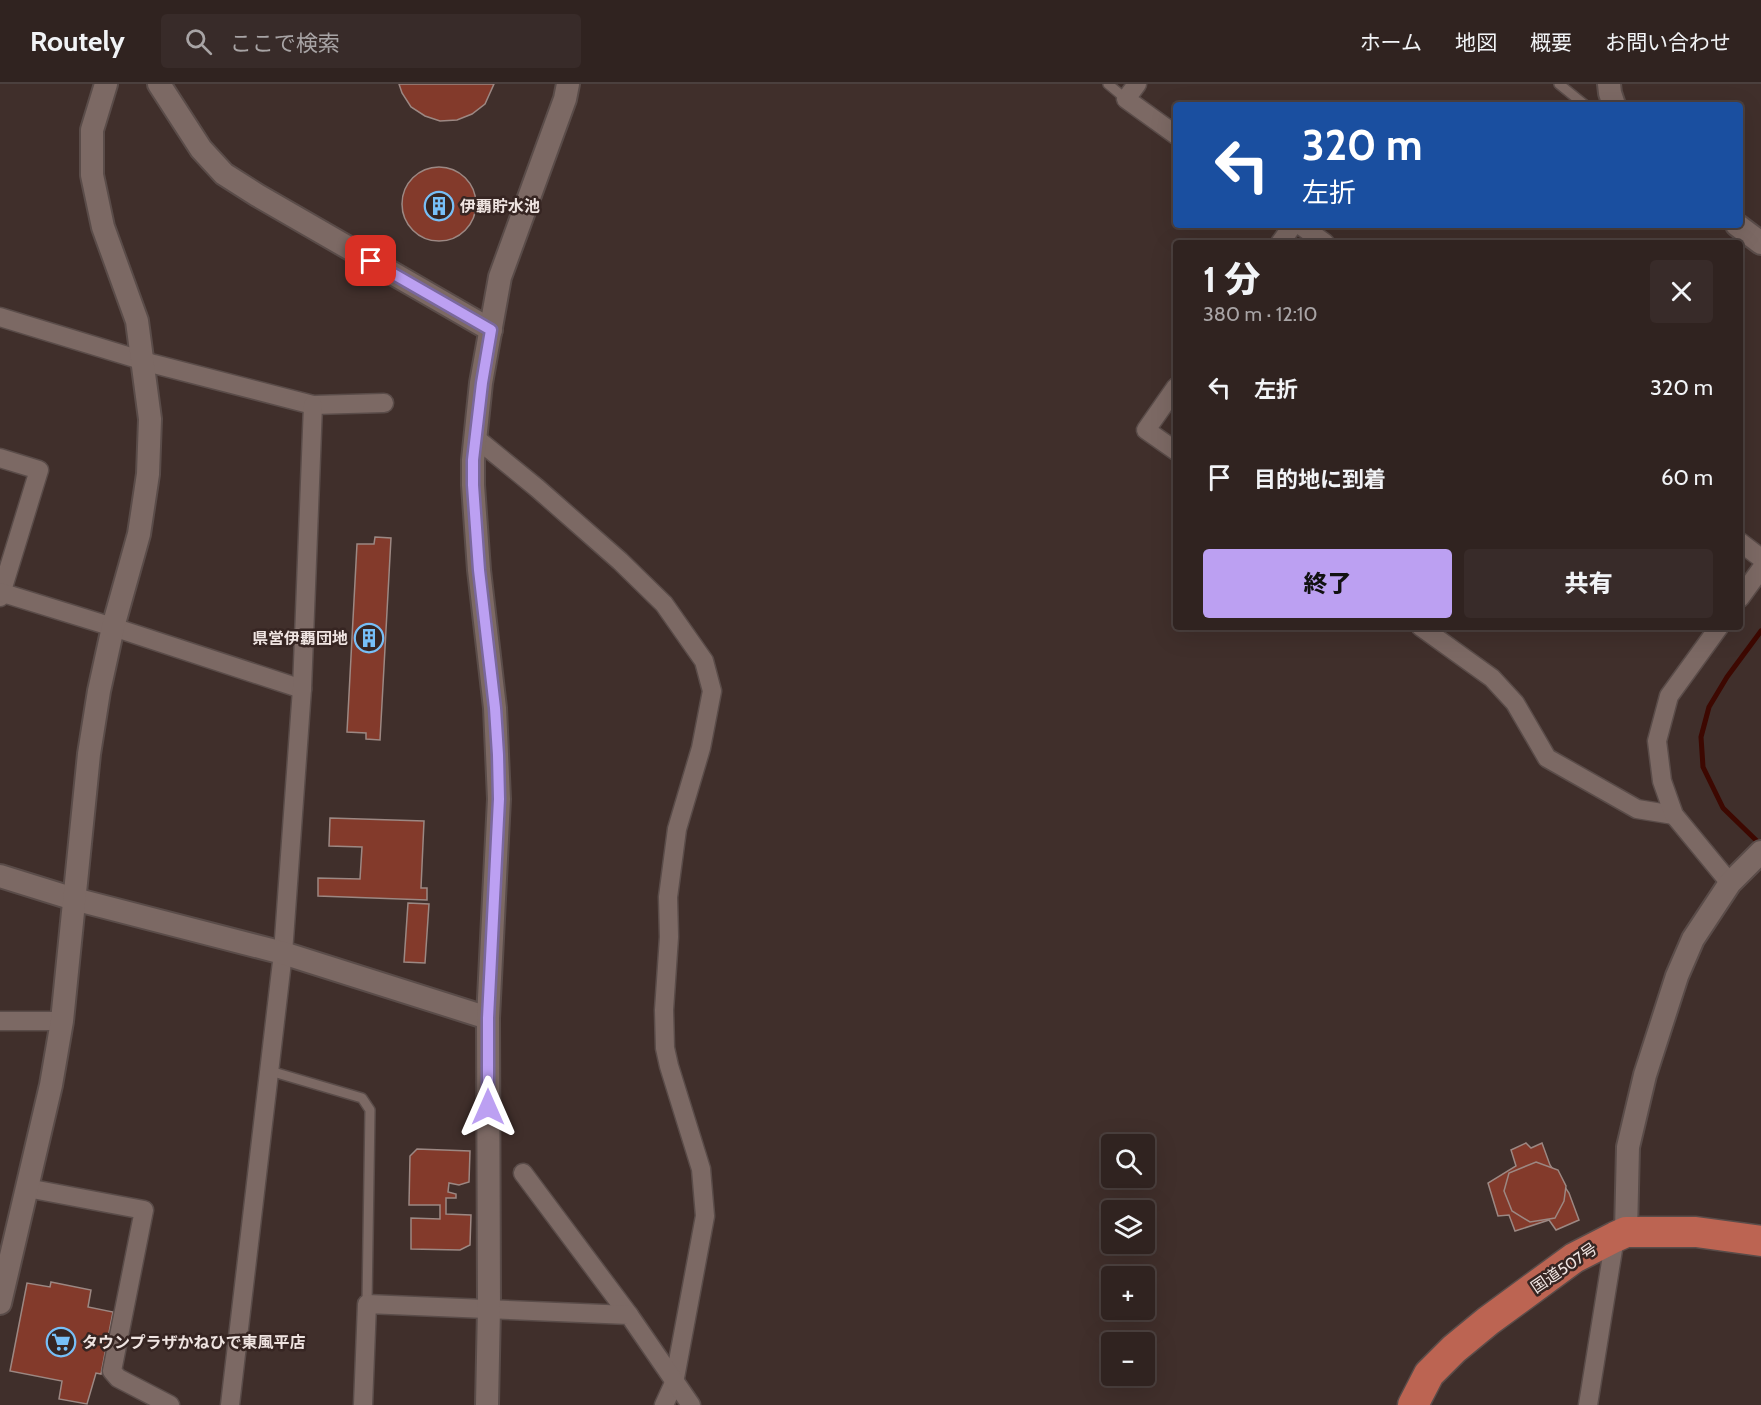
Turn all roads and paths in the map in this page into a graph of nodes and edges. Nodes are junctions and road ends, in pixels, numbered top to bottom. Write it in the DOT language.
graph roads {
  1 [pos="106,84"];
  2 [pos="159,84"];
  3 [pos="568,84"];
  4 [pos="1108,84"];
  5 [pos="1559,84"];
  6 [pos="1610,84"];
  7 [pos="1131,91"];
  8 [pos="1580,102"];
  9 [pos="1613,102"];
  10 [pos="1173,132"];
  11 [pos="1304,228"];
  12 [pos="1741,228"];
  13 [pos="1321,240"];
  14 [pos="1761,243"];
  15 [pos="0,317"];
  16 [pos="491,330"];
  17 [pos="143,360"];
  18 [pos="1173,391"];
  19 [pos="384,403"];
  20 [pos="313,405"];
  21 [pos="477,439"];
  22 [pos="1173,449"];
  23 [pos="0,458"];
  24 [pos="1743,544"];
  25 [pos="1761,558"];
  26 [pos="1761,568"];
  27 [pos="0,594"];
  28 [pos="1743,594"];
  29 [pos="113,627"];
  30 [pos="1425,630"];
  31 [pos="1717,630"];
  32 [pos="302,689"];
  33 [pos="1674,815"];
  34 [pos="1754,859"];
  35 [pos="0,876"];
  36 [pos="1730,883"];
  37 [pos="74,898"];
  38 [pos="283,953"];
  39 [pos="488,1018"];
  40 [pos="0,1021"];
  41 [pos="62,1021"];
  42 [pos="270,1071"];
  43 [pos="523,1173"];
  44 [pos="27,1188"];
  45 [pos="1620,1235"];
  46 [pos="1761,1241"];
  47 [pos="6,1254"];
  48 [pos="0,1303"];
  49 [pos="367,1304"];
  50 [pos="489,1308"];
  51 [pos="629,1315"];
  52 [pos="674,1383"];
  53 [pos="170,1405"];
  54 [pos="230,1405"];
  55 [pos="363,1405"];
  56 [pos="487,1405"];
  57 [pos="664,1405"];
  58 [pos="691,1405"];
  59 [pos="1413,1405"];
  60 [pos="1588,1405"];
  1 -- 17 [label="street"];
  2 -- 16 [label="street"];
  3 -- 16 [label="street"];
  4 -- 7 [label="lane"];
  5 -- 8 [label="lane"];
  6 -- 9 [label="street"];
  7 -- 10 [label="street"];
  11 -- 13 [label="street"];
  12 -- 14 [label="street"];
  15 -- 17 [label="street"];
  16 -- 21 [label="street"];
  17 -- 20 [label="street"];
  17 -- 29 [label="street"];
  18 -- 22 [label="street"];
  19 -- 20 [label="street"];
  20 -- 32 [label="street"];
  21 -- 39 [label="street"];
  21 -- 52 [label="street"];
  23 -- 27 [label="street"];
  24 -- 25 [label="street"];
  26 -- 28 [label="street"];
  27 -- 29 [label="street"];
  29 -- 32 [label="street"];
  29 -- 37 [label="street"];
  30 -- 33 [label="street"];
  31 -- 33 [label="street"];
  32 -- 38 [label="street"];
  33 -- 36 [label="street"];
  34 -- 36 [label="street"];
  35 -- 37 [label="street"];
  36 -- 45 [label="street"];
  37 -- 38 [label="street"];
  37 -- 41 [label="street"];
  38 -- 39 [label="street"];
  38 -- 42 [label="street"];
  39 -- 50 [label="street"];
  40 -- 41 [label="street"];
  41 -- 44 [label="street"];
  42 -- 49 [label="lane"];
  42 -- 54 [label="street"];
  43 -- 51 [label="street"];
  44 -- 47 [label="street"];
  44 -- 53 [label="street"];
  45 -- 46 [label="highway, 国道507号"];
  45 -- 59 [label="highway, 国道507号"];
  45 -- 60 [label="street"];
  47 -- 48 [label="street"];
  49 -- 50 [label="street"];
  49 -- 55 [label="street"];
  50 -- 51 [label="street"];
  50 -- 56 [label="street"];
  51 -- 52 [label="street"];
  52 -- 57 [label="street"];
  52 -- 58 [label="street"];
}
